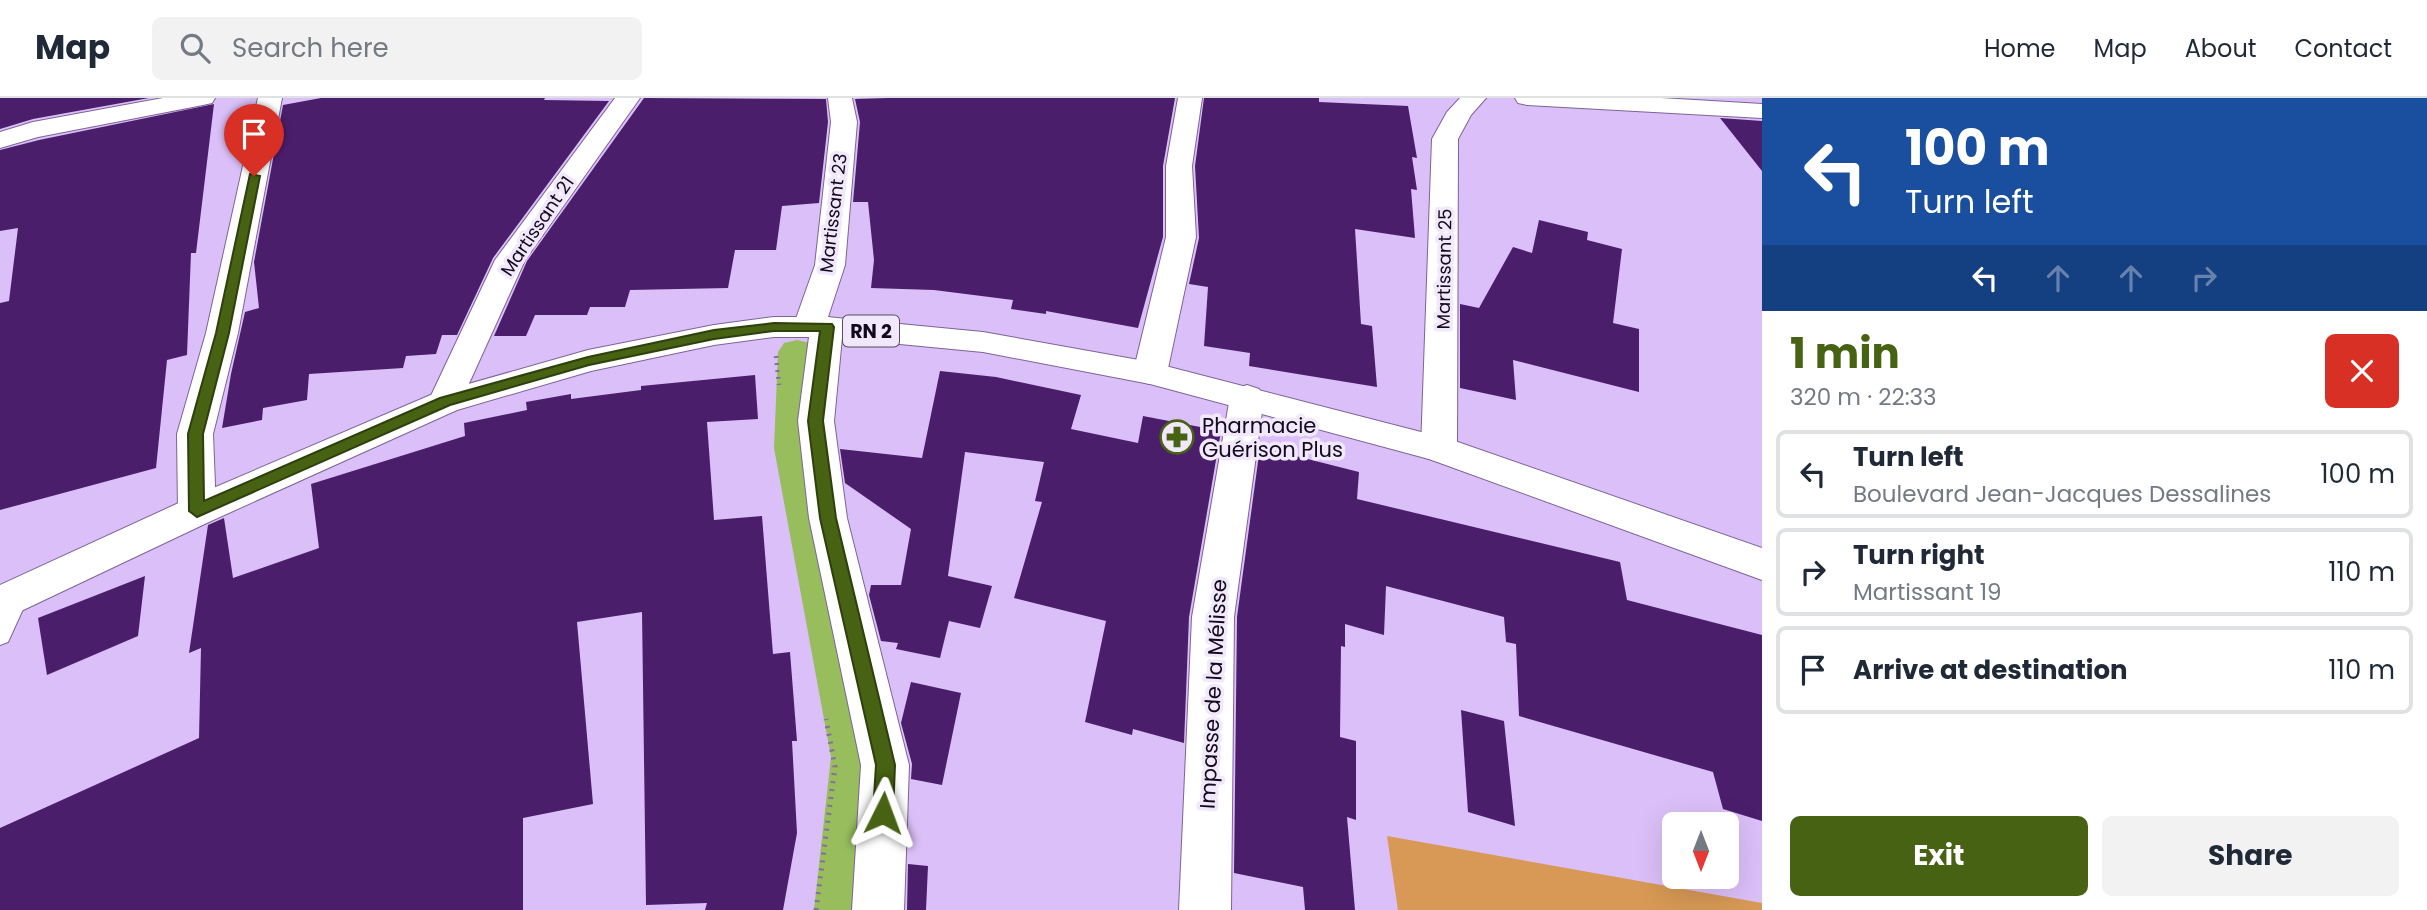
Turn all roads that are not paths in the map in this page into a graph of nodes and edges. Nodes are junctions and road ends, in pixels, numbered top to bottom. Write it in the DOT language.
graph roads {
  1 [pos="203,98"];
  2 [pos="270,98"];
  3 [pos="628,98"];
  4 [pos="840,98"];
  5 [pos="1190,98"];
  6 [pos="1474,98"];
  7 [pos="1527,98"];
  8 [pos="1762,111"];
  9 [pos="0,140"];
  10 [pos="818,327"];
  11 [pos="1150,373"];
  12 [pos="1247,397"];
  13 [pos="445,402"];
  14 [pos="1439,449"];
  15 [pos="197,511"];
  16 [pos="1762,564"];
  17 [pos="9,600"];
  18 [pos="0,635"];
  19 [pos="878,910"];
  20 [pos="1205,910"];
  1 -- 9 [label="street"];
  2 -- 15 [label="street"];
  3 -- 13 [label="street, Martissant 21"];
  4 -- 10 [label="street, Martissant 23"];
  5 -- 11 [label="street"];
  6 -- 14 [label="street, Martissant 25"];
  7 -- 8 [label="street"];
  10 -- 11 [label="street, RN 2"];
  10 -- 13 [label="street, RN 2"];
  10 -- 19 [label="street, Martissant 23"];
  11 -- 12 [label="street, RN 2"];
  12 -- 14 [label="street, RN 2"];
  12 -- 20 [label="street, Impasse de la Mélisse"];
  13 -- 15 [label="street, RN 2"];
  14 -- 16 [label="street, RN 2"];
  15 -- 17 [label="street, RN 2"];
  17 -- 18 [label="lane"];
}
